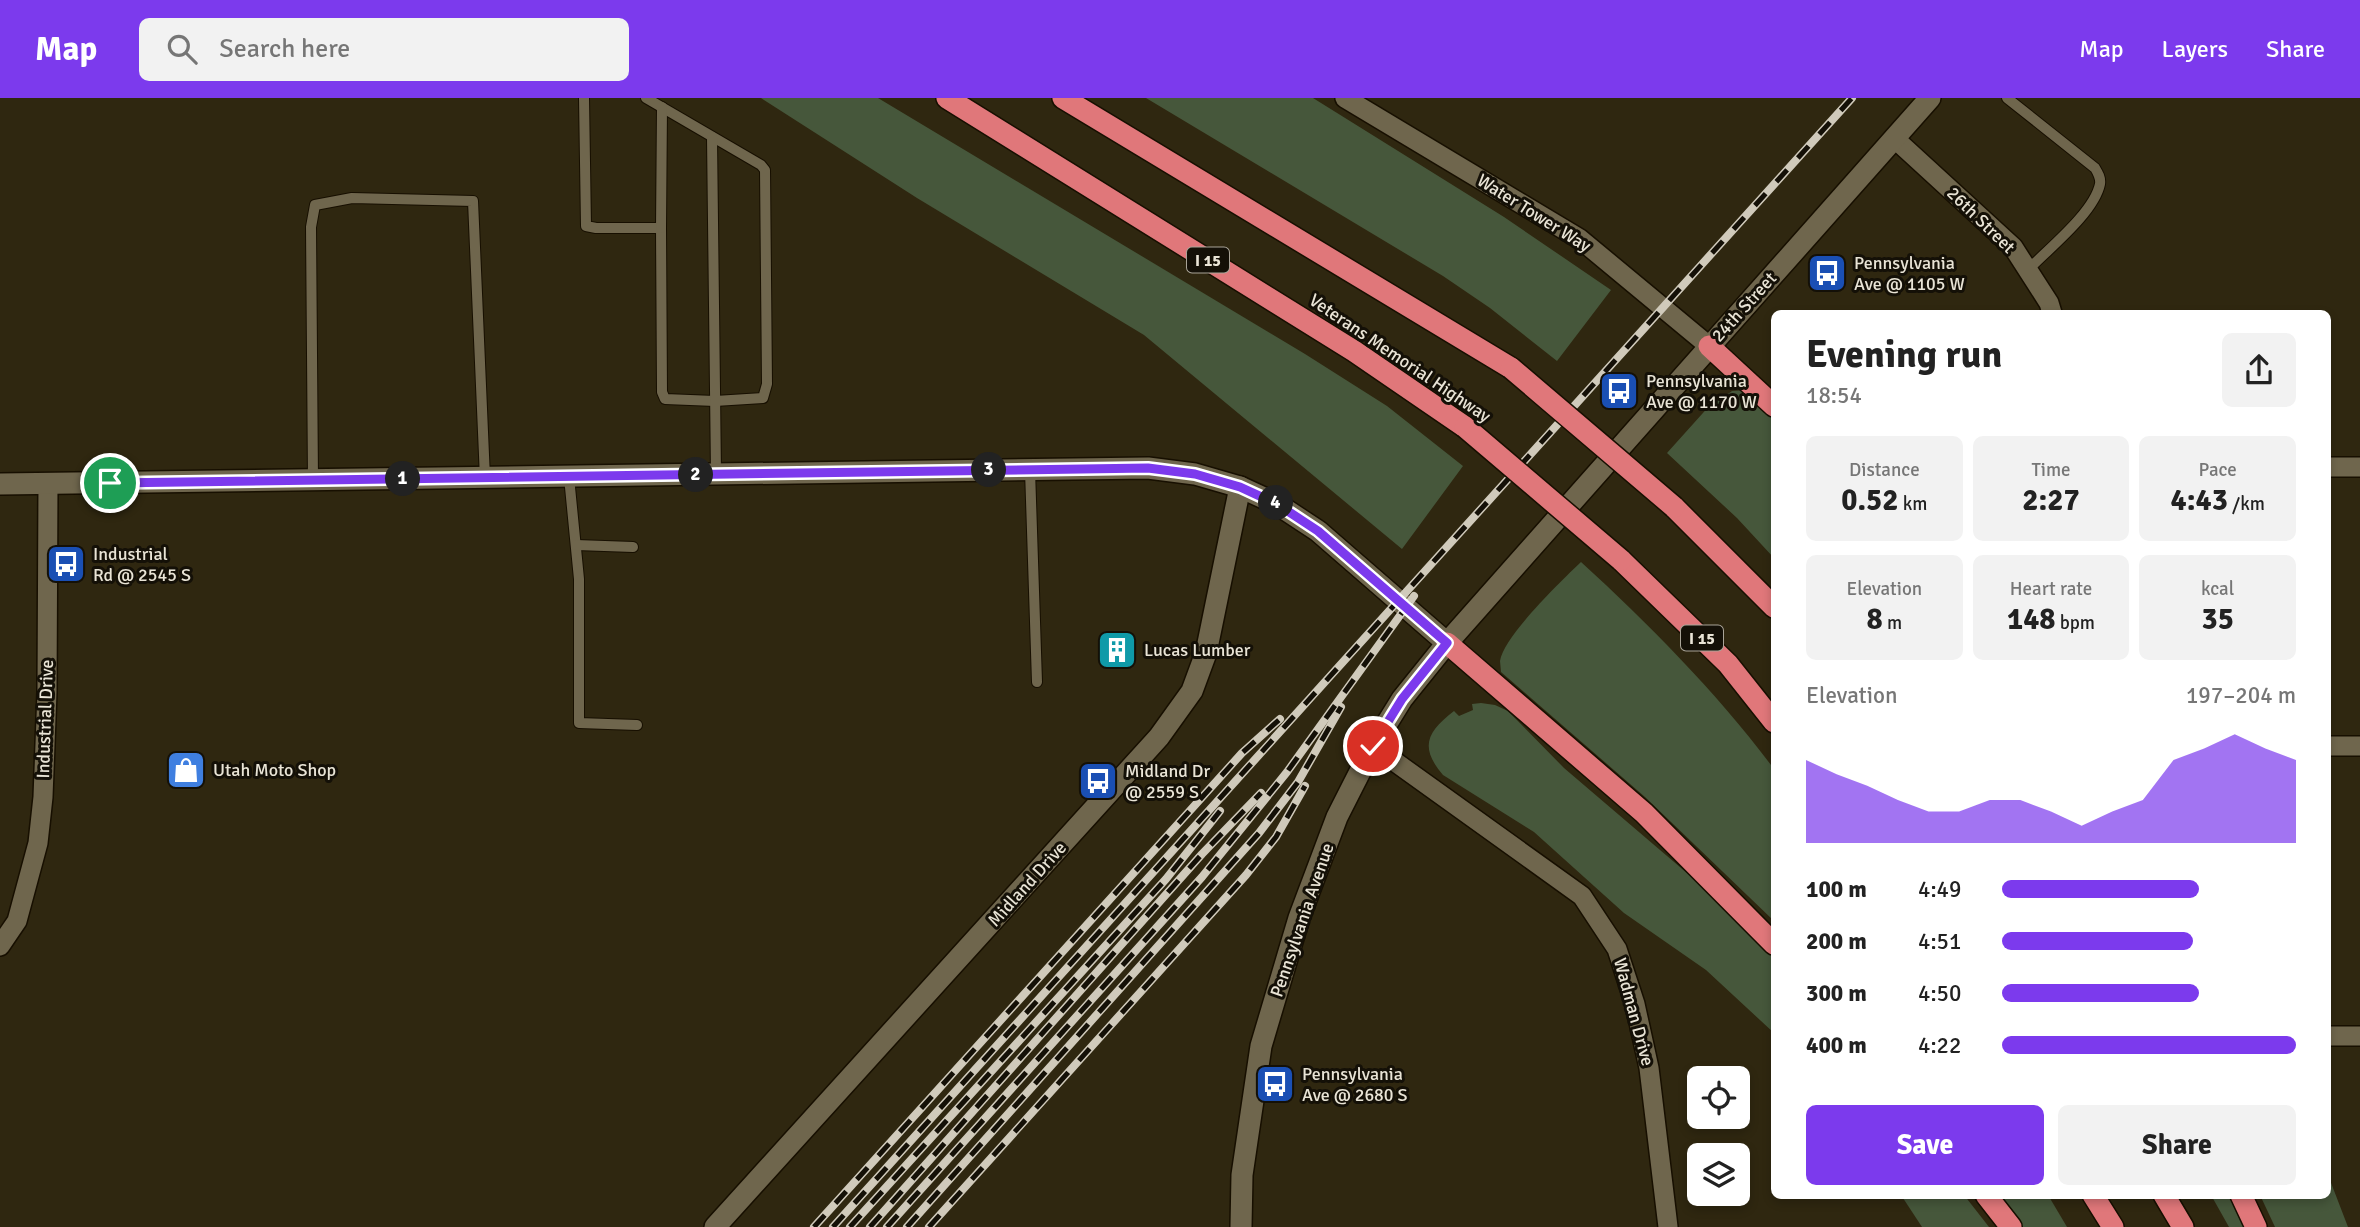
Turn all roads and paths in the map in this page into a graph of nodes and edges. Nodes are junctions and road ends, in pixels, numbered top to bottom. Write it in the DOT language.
graph roads {
  1 [pos="584,98"];
  2 [pos="646,98"];
  3 [pos="947,98"];
  4 [pos="1063,98"];
  5 [pos="1345,98"];
  6 [pos="1930,98"];
  7 [pos="2007,98"];
  8 [pos="662,107"];
  9 [pos="712,137"];
  10 [pos="1894,138"];
  11 [pos="662,228"];
  12 [pos="2028,270"];
  13 [pos="2051,310"];
  14 [pos="1709,346"];
  15 [pos="715,401"];
  16 [pos="1771,403"];
  17 [pos="2331,467"];
  18 [pos="2360,467"];
  19 [pos="1030,470"];
  20 [pos="716,474"];
  21 [pos="569,477"];
  22 [pos="485,478"];
  23 [pos="313,481"];
  24 [pos="0,484"];
  25 [pos="48,484"];
  26 [pos="1240,487"];
  27 [pos="576,545"];
  28 [pos="633,547"];
  29 [pos="1771,604"];
  30 [pos="1447,643"];
  31 [pos="1037,682"];
  32 [pos="1771,718"];
  33 [pos="637,725"];
  34 [pos="1373,746"];
  35 [pos="2331,746"];
  36 [pos="2360,746"];
  37 [pos="1771,941"];
  38 [pos="0,946"];
  39 [pos="2331,1036"];
  40 [pos="2360,1036"];
  41 [pos="1989,1199"];
  42 [pos="2096,1199"];
  43 [pos="2166,1199"];
  44 [pos="2243,1199"];
  45 [pos="715,1227"];
  46 [pos="1241,1227"];
  47 [pos="1668,1227"];
  48 [pos="2011,1227"];
  49 [pos="2113,1227"];
  50 [pos="2183,1227"];
  51 [pos="2256,1227"];
  1 -- 11 [label="lane"];
  2 -- 8 [label="lane"];
  3 -- 32 [label="highway, Veterans Memorial Highway / I 15, bridge"];
  4 -- 29 [label="highway, bridge"];
  5 -- 14 [label="street, Water Tower Way"];
  6 -- 10 [label="main road, 24th Street"];
  7 -- 12 [label="lane"];
  8 -- 9 [label="lane"];
  8 -- 11 [label="lane"];
  9 -- 15 [label="lane"];
  9 -- 15 [label="lane"];
  10 -- 12 [label="street, 26th Street"];
  10 -- 14 [label="main road, 24th Street"];
  11 -- 15 [label="lane"];
  12 -- 13 [label="street, 26th Street"];
  14 -- 16 [label="highway"];
  14 -- 30 [label="main road, 24th Street"];
  15 -- 20 [label="lane"];
  17 -- 18 [label="street"];
  19 -- 20 [label="main road"];
  19 -- 26 [label="main road"];
  19 -- 31 [label="lane"];
  20 -- 21 [label="main road"];
  21 -- 22 [label="main road"];
  21 -- 27 [label="lane"];
  22 -- 23 [label="main road"];
  22 -- 23 [label="lane"];
  23 -- 25 [label="main road"];
  24 -- 25 [label="main road"];
  25 -- 38 [label="street, Industrial Drive"];
  26 -- 30 [label="main road"];
  26 -- 45 [label="main road, Midland Drive"];
  27 -- 28 [label="lane"];
  27 -- 33 [label="lane"];
  30 -- 34 [label="main road, Pennsylvania Avenue"];
  30 -- 37 [label="highway"];
  34 -- 46 [label="main road, Pennsylvania Avenue"];
  34 -- 47 [label="street, Wadman Drive"];
  35 -- 36 [label="street"];
  39 -- 40 [label="street"];
  41 -- 48 [label="highway"];
  42 -- 49 [label="highway"];
  43 -- 50 [label="highway"];
  44 -- 51 [label="highway"];
}
